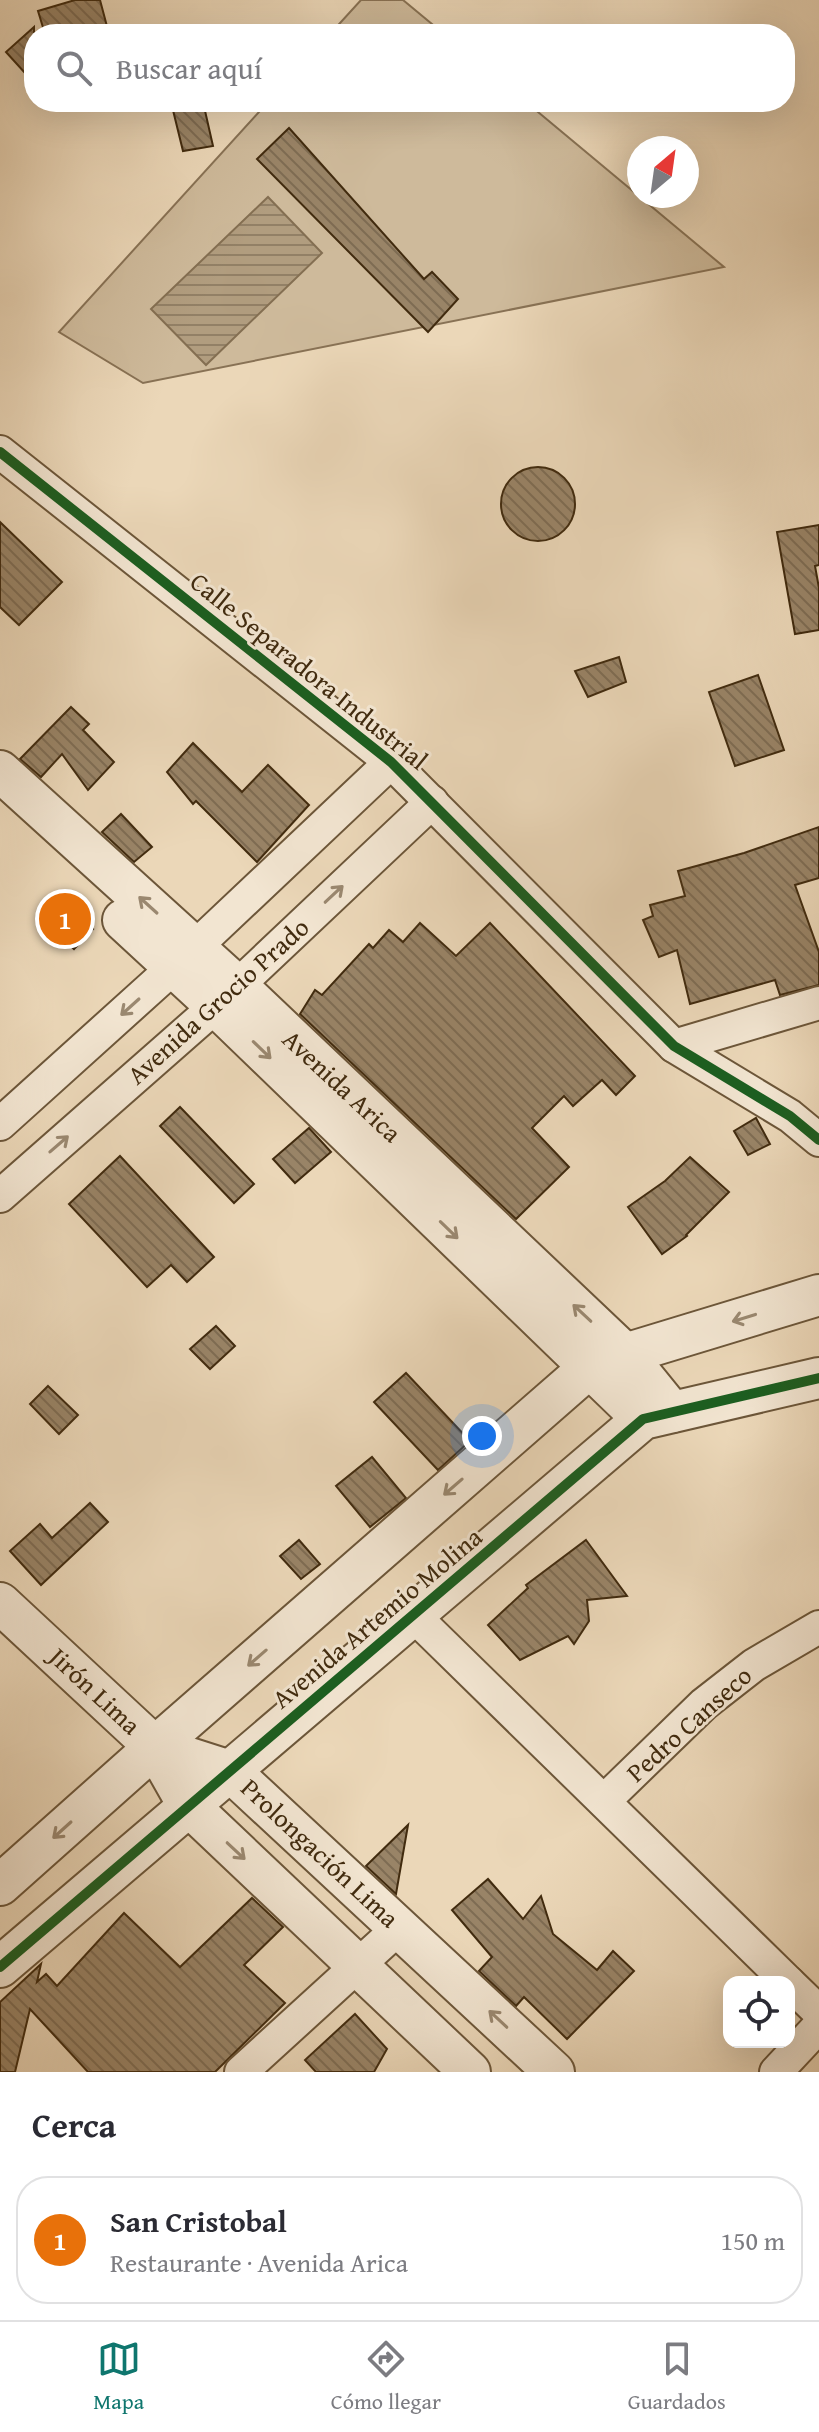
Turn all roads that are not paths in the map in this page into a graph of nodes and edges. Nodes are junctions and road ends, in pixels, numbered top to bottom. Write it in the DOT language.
graph roads {
  1 [pos="0,452"];
  2 [pos="391,762"];
  3 [pos="0,771"];
  4 [pos="432,802"];
  5 [pos="0,806"];
  6 [pos="185,957"];
  7 [pos="227,996"];
  8 [pos="819,1003"];
  9 [pos="674,1046"];
  10 [pos="0,1124"];
  11 [pos="819,1140"];
  12 [pos="0,1196"];
  13 [pos="819,1295"];
  14 [pos="608,1361"];
  15 [pos="819,1378"];
  16 [pos="657,1416"];
  17 [pos="0,1603"];
  18 [pos="414,1616"];
  19 [pos="819,1627"];
  20 [pos="155,1747"];
  21 [pos="230,1771"];
  22 [pos="604,1801"];
  23 [pos="188,1805"];
  24 [pos="0,1885"];
  25 [pos="400,1927"];
  26 [pos="357,1964"];
  27 [pos="0,1967"];
  28 [pos="783,1976"];
  29 [pos="795,1988"];
  30 [pos="819,2012"];
  31 [pos="819,2026"];
  32 [pos="241,2072"];
  33 [pos="470,2072"];
  34 [pos="554,2072"];
  35 [pos="776,2072"];
  1 -- 2 [label="street, Calle Separadora Industrial"];
  2 -- 4 [label="street, Calle Separadora Industrial"];
  2 -- 6 [label="street, Avenida Grocio Prado"];
  6 -- 3 [label="street, Avenida Arica, one-way"];
  7 -- 4 [label="street, Avenida Grocio Prado, one-way"];
  4 -- 9 [label="street, Calle Separadora Industrial"];
  5 -- 6 [label="street, Avenida Arica"];
  6 -- 7 [label="street, Avenida Arica"];
  6 -- 10 [label="street, Avenida Grocio Prado, one-way"];
  12 -- 7 [label="street, Avenida Grocio Prado, one-way"];
  7 -- 14 [label="street, Avenida Arica"];
  8 -- 9 [label="street"];
  9 -- 11 [label="street, Calle Separadora Industrial"];
  13 -- 14 [label="street, Avenida Artemio Molina, one-way"];
  14 -- 16 [label="street, Avenida Arica"];
  14 -- 20 [label="street, Avenida Artemio Molina, one-way"];
  15 -- 16 [label="street, Avenida Artemio Molina"];
  16 -- 18 [label="street, Avenida Artemio Molina"];
  17 -- 20 [label="street, Jirón Lima"];
  18 -- 21 [label="street, Avenida Artemio Molina"];
  18 -- 22 [label="street"];
  19 -- 22 [label="street, Pedro Canseco"];
  20 -- 21 [label="street, Prolongación Lima"];
  20 -- 23 [label="street"];
  20 -- 24 [label="street, Avenida Artemio Molina, one-way"];
  21 -- 23 [label="street, Avenida Artemio Molina"];
  21 -- 25 [label="street, Prolongación Lima"];
  22 -- 28 [label="street"];
  23 -- 26 [label="street, one-way"];
  23 -- 27 [label="street, Avenida Artemio Molina"];
  25 -- 26 [label="street"];
  34 -- 25 [label="street, Prolongación Lima, one-way"];
  26 -- 32 [label="street"];
  26 -- 33 [label="street"];
  29 -- 30 [label="street"];
  31 -- 35 [label="street"];
}
